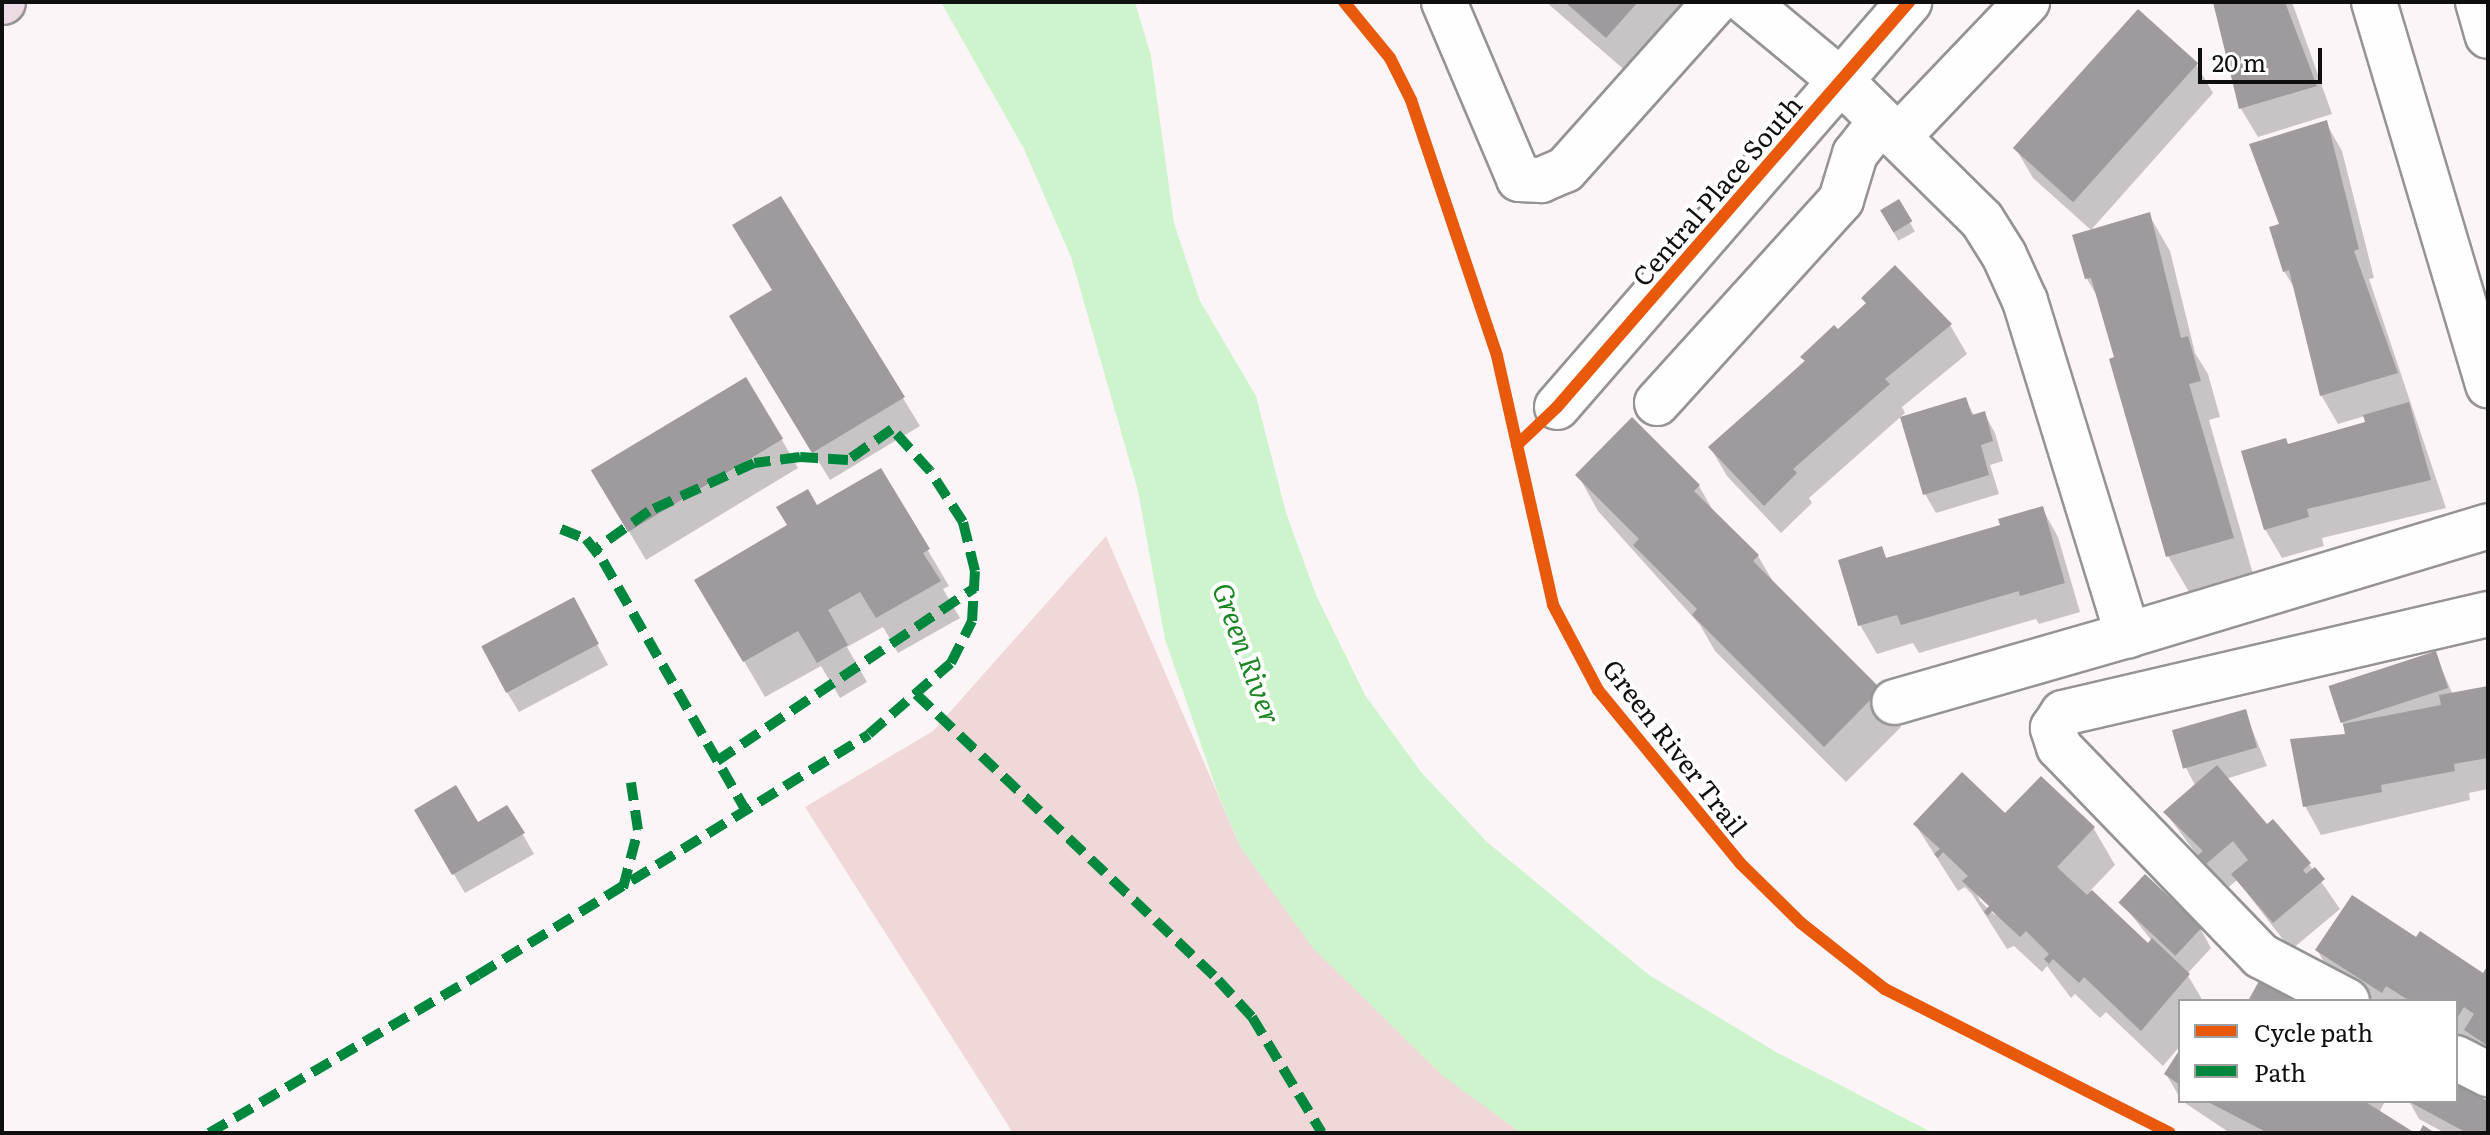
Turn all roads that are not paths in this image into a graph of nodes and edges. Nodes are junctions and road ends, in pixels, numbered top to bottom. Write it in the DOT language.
graph roads {
  1 [pos="1444,2"];
  2 [pos="1715,2"];
  3 [pos="1746,2"];
  4 [pos="1909,2"];
  5 [pos="2027,2"];
  6 [pos="2374,2"];
  7 [pos="2478,2"];
  8 [pos="2488,36"];
  9 [pos="1840,80"];
  10 [pos="1890,129"];
  11 [pos="2486,371"];
  12 [pos="1657,403"];
  13 [pos="1557,407"];
  14 [pos="2488,526"];
  15 [pos="2488,614"];
  16 [pos="2128,635"];
  17 [pos="1894,702"];
  18 [pos="2343,999"];
  19 [pos="2458,1059"];
  20 [pos="2488,1074"];
  1 -- 2 [label="street"];
  3 -- 9 [label="street"];
  4 -- 9 [label="street, Central Place South"];
  5 -- 10 [label="street"];
  6 -- 11 [label="street"];
  7 -- 8 [label="street"];
  9 -- 10 [label="street"];
  9 -- 13 [label="street, Central Place South"];
  10 -- 12 [label="street"];
  10 -- 16 [label="street"];
  14 -- 16 [label="street"];
  15 -- 18 [label="street"];
  16 -- 17 [label="street"];
  19 -- 20 [label="street"];
}
